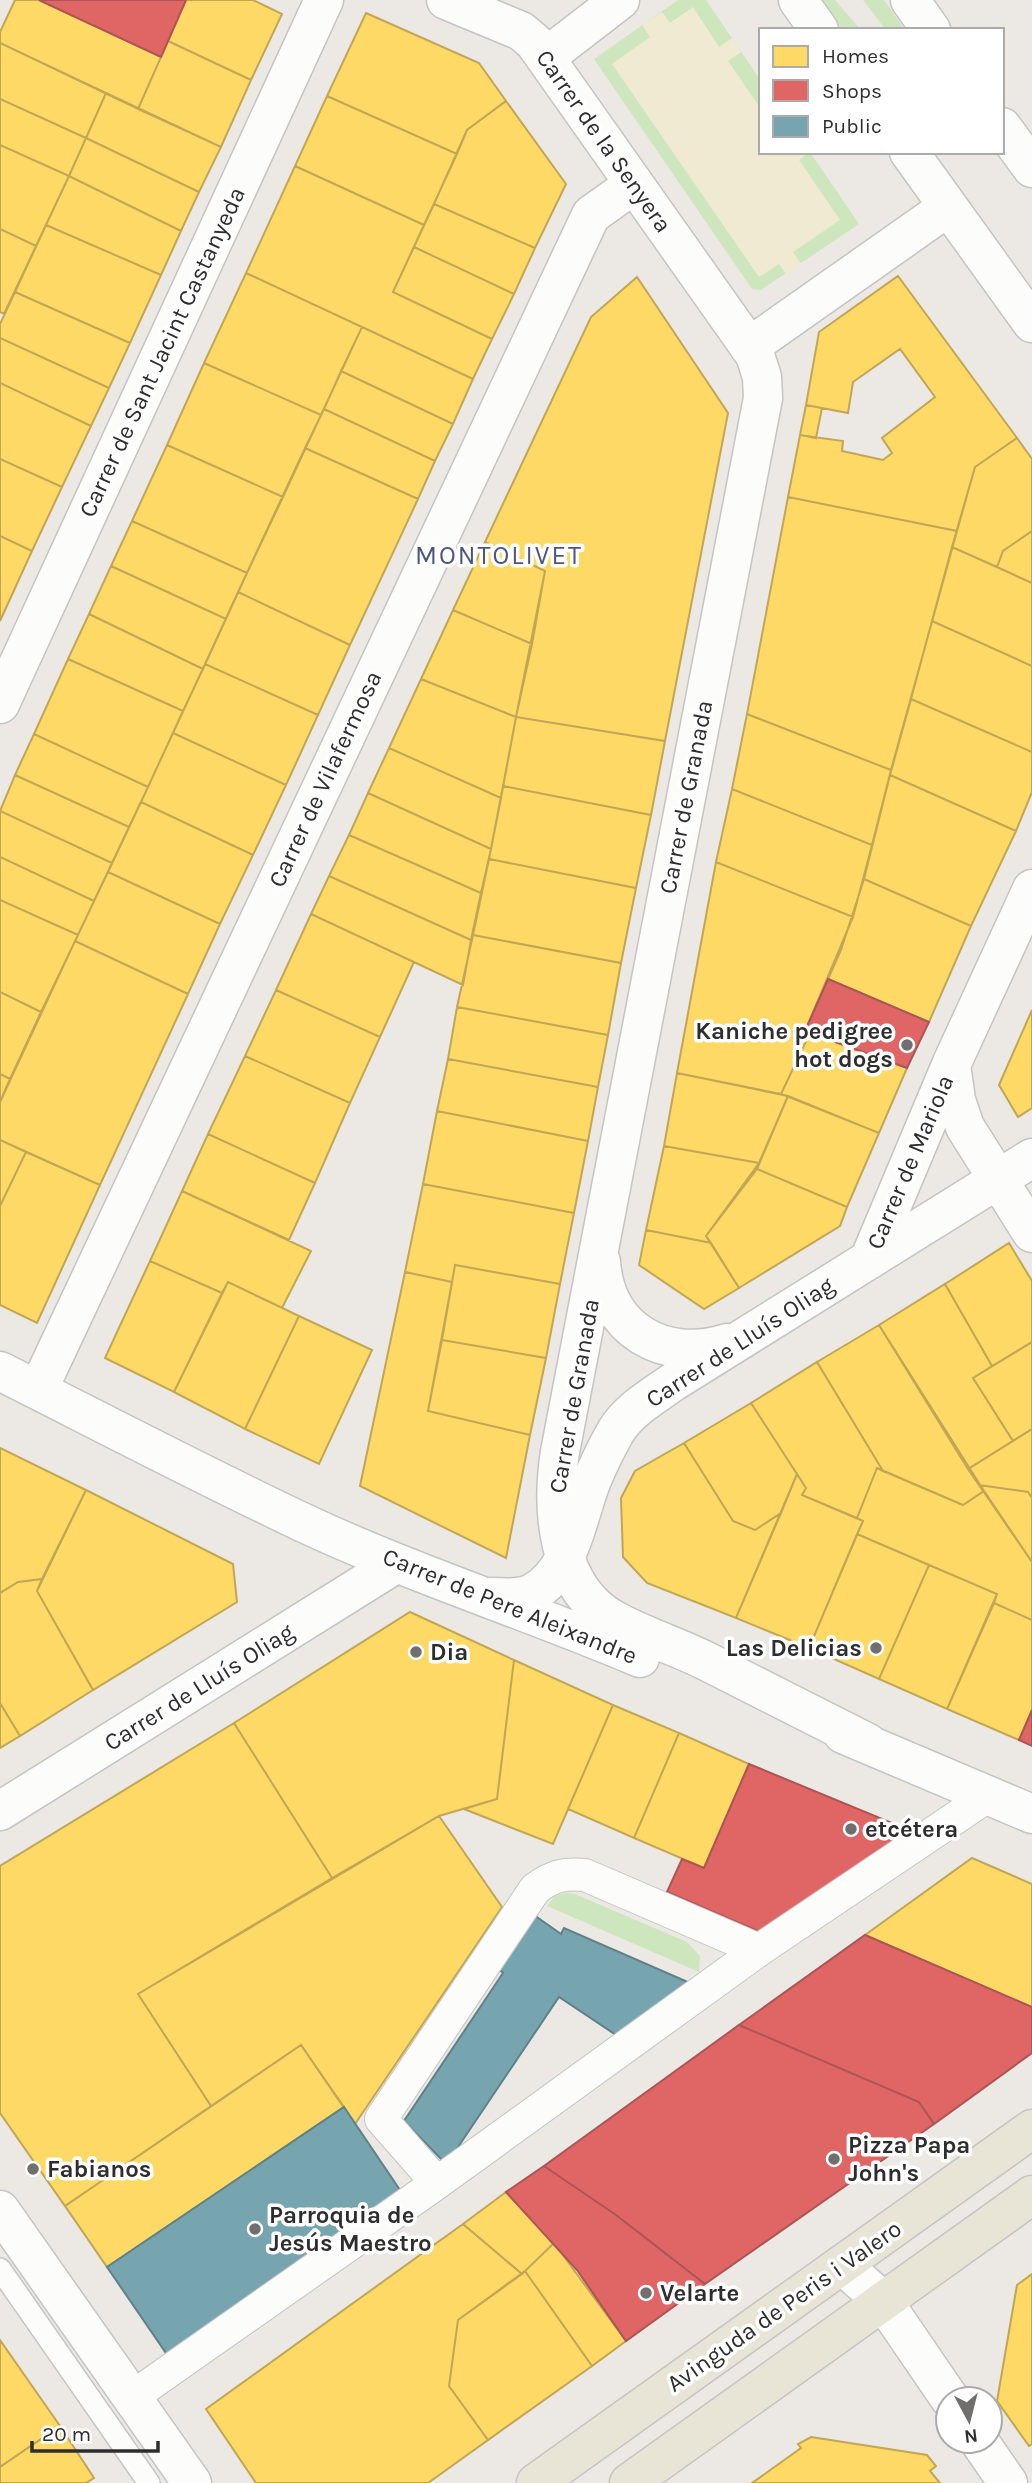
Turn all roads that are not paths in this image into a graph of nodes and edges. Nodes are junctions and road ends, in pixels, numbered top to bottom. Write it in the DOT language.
graph roads {
  1 [pos="324,0"];
  2 [pos="446,0"];
  3 [pos="620,0"];
  4 [pos="797,0"];
  5 [pos="910,0"];
  6 [pos="818,28"];
  7 [pos="931,28"];
  8 [pos="546,57"];
  9 [pos="1004,130"];
  10 [pos="910,154"];
  11 [pos="1032,168"];
  12 [pos="633,185"];
  13 [pos="948,207"];
  14 [pos="1032,324"];
  15 [pos="740,334"];
  16 [pos="0,704"];
  17 [pos="1032,889"];
  18 [pos="951,1065"];
  19 [pos="1032,1158"];
  20 [pos="998,1178"];
  21 [pos="1032,1233"];
  22 [pos="600,1249"];
  23 [pos="869,1260"];
  24 [pos="743,1338"];
  25 [pos="0,1371"];
  26 [pos="38,1391"];
  27 [pos="565,1559"];
  28 [pos="397,1563"];
  29 [pos="486,1597"];
  30 [pos="868,1743"];
  31 [pos="988,1796"];
  32 [pos="0,1811"];
  33 [pos="1032,1814"];
  34 [pos="759,1950"];
  35 [pos="1032,2129"];
  36 [pos="437,2183"];
  37 [pos="1032,2195"];
  38 [pos="0,2210"];
  39 [pos="842,2264"];
  40 [pos="0,2269"];
  41 [pos="883,2301"];
  42 [pos="940,2385"];
  43 [pos="132,2397"];
  44 [pos="989,2455"];
  45 [pos="149,2483"];
  46 [pos="192,2483"];
  47 [pos="536,2483"];
  48 [pos="629,2483"];
  49 [pos="1008,2483"];
  1 -- 16 [label="street, Carrer de Sant Jacint Castanyeda"];
  2 -- 8 [label="street, Carrer de la Senyera"];
  3 -- 8 [label="street"];
  4 -- 6 [label="street"];
  5 -- 7 [label="street"];
  8 -- 12 [label="street, Carrer de la Senyera"];
  9 -- 11 [label="street"];
  10 -- 13 [label="street"];
  12 -- 15 [label="street, Carrer de la Senyera"];
  12 -- 26 [label="street, Carrer de Vilafermosa"];
  13 -- 14 [label="street"];
  13 -- 15 [label="street"];
  15 -- 22 [label="street, Carrer de Granada"];
  17 -- 18 [label="street, Carrer de Mariola"];
  18 -- 20 [label="street, Carrer de Mariola"];
  18 -- 23 [label="street, Carrer de Mariola"];
  19 -- 20 [label="street, Carrer de Lluís Oliag"];
  20 -- 21 [label="street, Carrer de Mariola"];
  20 -- 23 [label="street, Carrer de Lluís Oliag"];
  22 -- 24 [label="street, Carrer de Granada"];
  22 -- 27 [label="street, Carrer de Granada"];
  23 -- 24 [label="street, Carrer de Lluís Oliag"];
  24 -- 27 [label="street, Carrer de Lluís Oliag"];
  25 -- 26 [label="street, Carrer de Pere Aleixandre"];
  26 -- 28 [label="street, Carrer de Pere Aleixandre"];
  27 -- 29 [label="street, Carrer de Lluís Oliag"];
  27 -- 30 [label="street, Carrer de Granada"];
  28 -- 29 [label="street, Carrer de Pere Aleixandre"];
  28 -- 32 [label="street, Carrer de Lluís Oliag"];
  29 -- 30 [label="street, Carrer de Pere Aleixandre"];
  30 -- 31 [label="street, Carrer de Pere Aleixandre"];
  31 -- 33 [label="street, Carrer de Pere Aleixandre"];
  31 -- 34 [label="street"];
  34 -- 36 [label="street"];
  34 -- 36 [label="street"];
  35 -- 39 [label="main road, Avinguda de Peris i Valero"];
  36 -- 43 [label="street"];
  37 -- 41 [label="main road"];
  38 -- 43 [label="street"];
  39 -- 41 [label="street"];
  39 -- 47 [label="main road, Avinguda de Peris i Valero"];
  40 -- 45 [label="lane"];
  41 -- 42 [label="street"];
  41 -- 48 [label="main road"];
  43 -- 46 [label="street"];
  44 -- 49 [label="street"];
}
